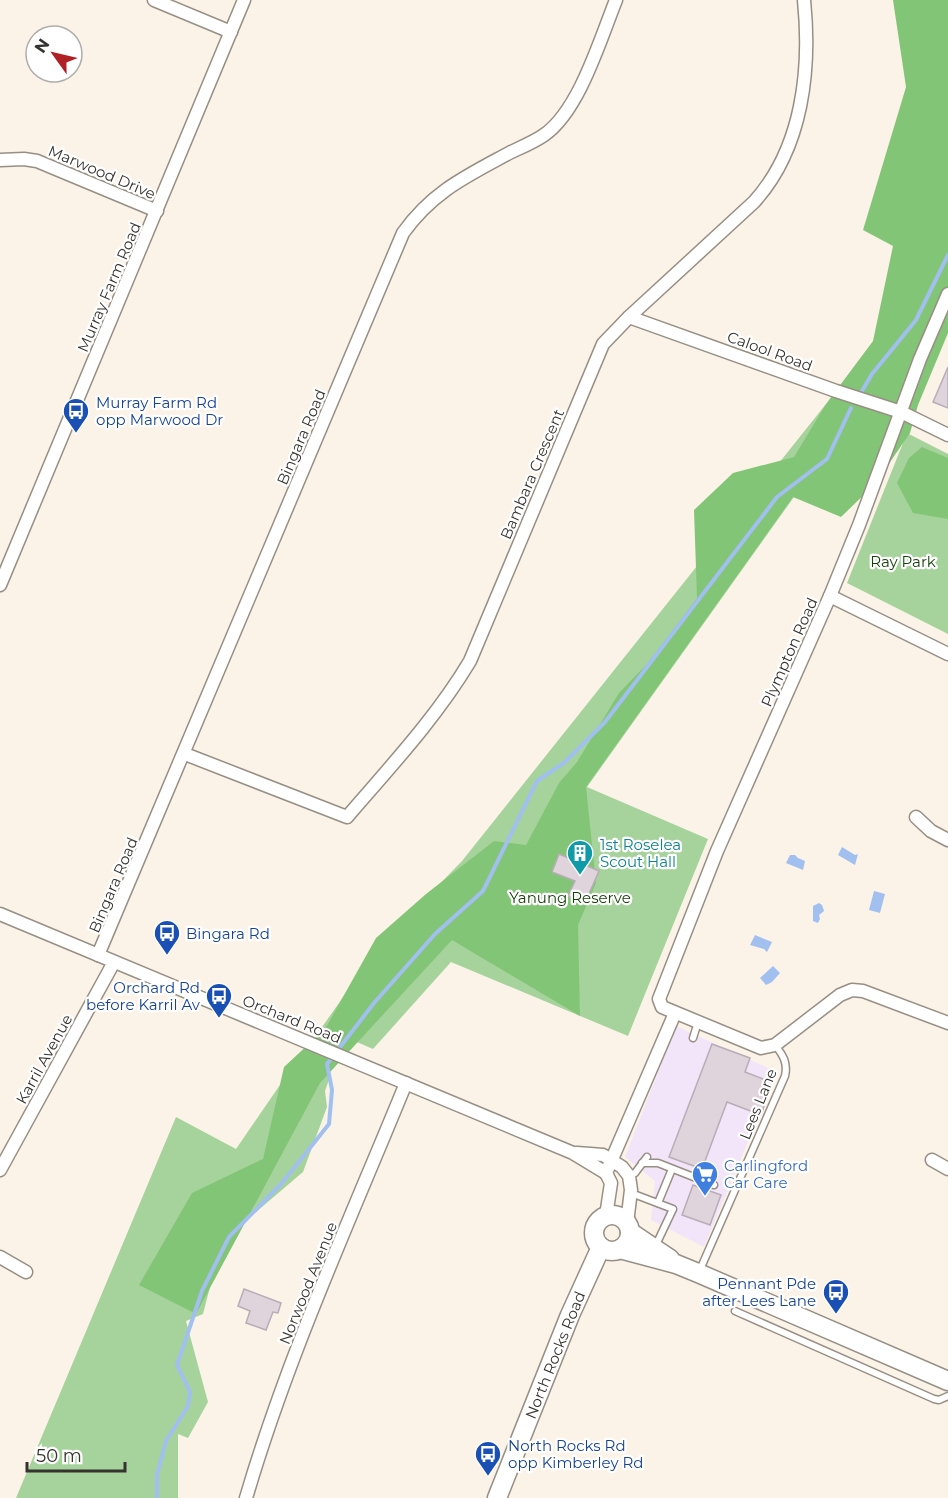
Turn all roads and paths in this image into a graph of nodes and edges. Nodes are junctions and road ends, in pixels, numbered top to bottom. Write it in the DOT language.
graph roads {
  1 [pos="154,0"];
  2 [pos="244,0"];
  3 [pos="616,0"];
  4 [pos="804,0"];
  5 [pos="231,32"];
  6 [pos="0,160"];
  7 [pos="157,211"];
  8 [pos="948,294"];
  9 [pos="629,317"];
  10 [pos="901,412"];
  11 [pos="948,435"];
  12 [pos="0,585"];
  13 [pos="830,596"];
  14 [pos="948,654"];
  15 [pos="185,754"];
  16 [pos="916,817"];
  17 [pos="948,840"];
  18 [pos="0,914"];
  19 [pos="98,955"];
  20 [pos="114,962"];
  21 [pos="675,1012"];
  22 [pos="698,1022"];
  23 [pos="948,1023"];
  24 [pos="693,1038"];
  25 [pos="775,1045"];
  26 [pos="406,1083"];
  27 [pos="573,1153"];
  28 [pos="932,1160"];
  29 [pos="612,1161"];
  30 [pos="672,1169"];
  31 [pos="948,1169"];
  32 [pos="0,1170"];
  33 [pos="606,1173"];
  34 [pos="629,1176"];
  35 [pos="714,1185"];
  36 [pos="631,1193"];
  37 [pos="658,1203"];
  38 [pos="606,1216"];
  39 [pos="629,1227"];
  40 [pos="601,1247"];
  41 [pos="655,1248"];
  42 [pos="620,1249"];
  43 [pos="0,1257"];
  44 [pos="676,1264"];
  45 [pos="26,1272"];
  46 [pos="699,1273"];
  47 [pos="735,1311"];
  48 [pos="948,1381"];
  49 [pos="948,1396"];
  50 [pos="246,1498"];
  51 [pos="497,1498"];
  1 -- 5 [label="street"];
  2 -- 5 [label="street, Murray Farm Road"];
  3 -- 15 [label="street, Bingara Road"];
  4 -- 9 [label="street, Bambara Crescent"];
  5 -- 7 [label="street, Murray Farm Road"];
  6 -- 7 [label="street, Marwood Drive"];
  7 -- 12 [label="street, Murray Farm Road"];
  8 -- 10 [label="street, Plympton Road"];
  9 -- 10 [label="street, Calool Road"];
  9 -- 15 [label="street, Bambara Crescent"];
  10 -- 11 [label="street, Calool Road"];
  10 -- 13 [label="street, Plympton Road"];
  13 -- 14 [label="street"];
  13 -- 21 [label="street, Plympton Road"];
  15 -- 19 [label="street, Bingara Road"];
  16 -- 17 [label="street"];
  18 -- 19 [label="street, Orchard Road"];
  19 -- 20 [label="street, Orchard Road"];
  20 -- 26 [label="street, Orchard Road"];
  20 -- 32 [label="street, Karril Avenue"];
  21 -- 22 [label="street"];
  21 -- 29 [label="street"];
  22 -- 24 [label="lane"];
  22 -- 25 [label="street"];
  23 -- 25 [label="street"];
  25 -- 46 [label="lane, Lees Lane"];
  26 -- 27 [label="street, Orchard Road"];
  26 -- 50 [label="street, Norwood Avenue"];
  27 -- 29 [label="street, Orchard Road"];
  27 -- 33 [label="street, Orchard Road"];
  28 -- 31 [label="street"];
  29 -- 33 [label="street"];
  29 -- 34 [label="street"];
  30 -- 34 [label="lane"];
  30 -- 35 [label="lane"];
  30 -- 37 [label="lane"];
  33 -- 38 [label="street"];
  34 -- 36 [label="street"];
  36 -- 37 [label="lane"];
  36 -- 39 [label="street"];
  37 -- 41 [label="lane"];
  38 -- 39 [label="street"];
  38 -- 40 [label="street"];
  39 -- 41 [label="street"];
  39 -- 42 [label="street"];
  40 -- 42 [label="street"];
  40 -- 51 [label="street, North Rocks Road"];
  41 -- 44 [label="street"];
  42 -- 44 [label="street"];
  43 -- 45 [label="street"];
  44 -- 46 [label="street"];
  46 -- 48 [label="street"];
  47 -- 49 [label="lane"];
}
